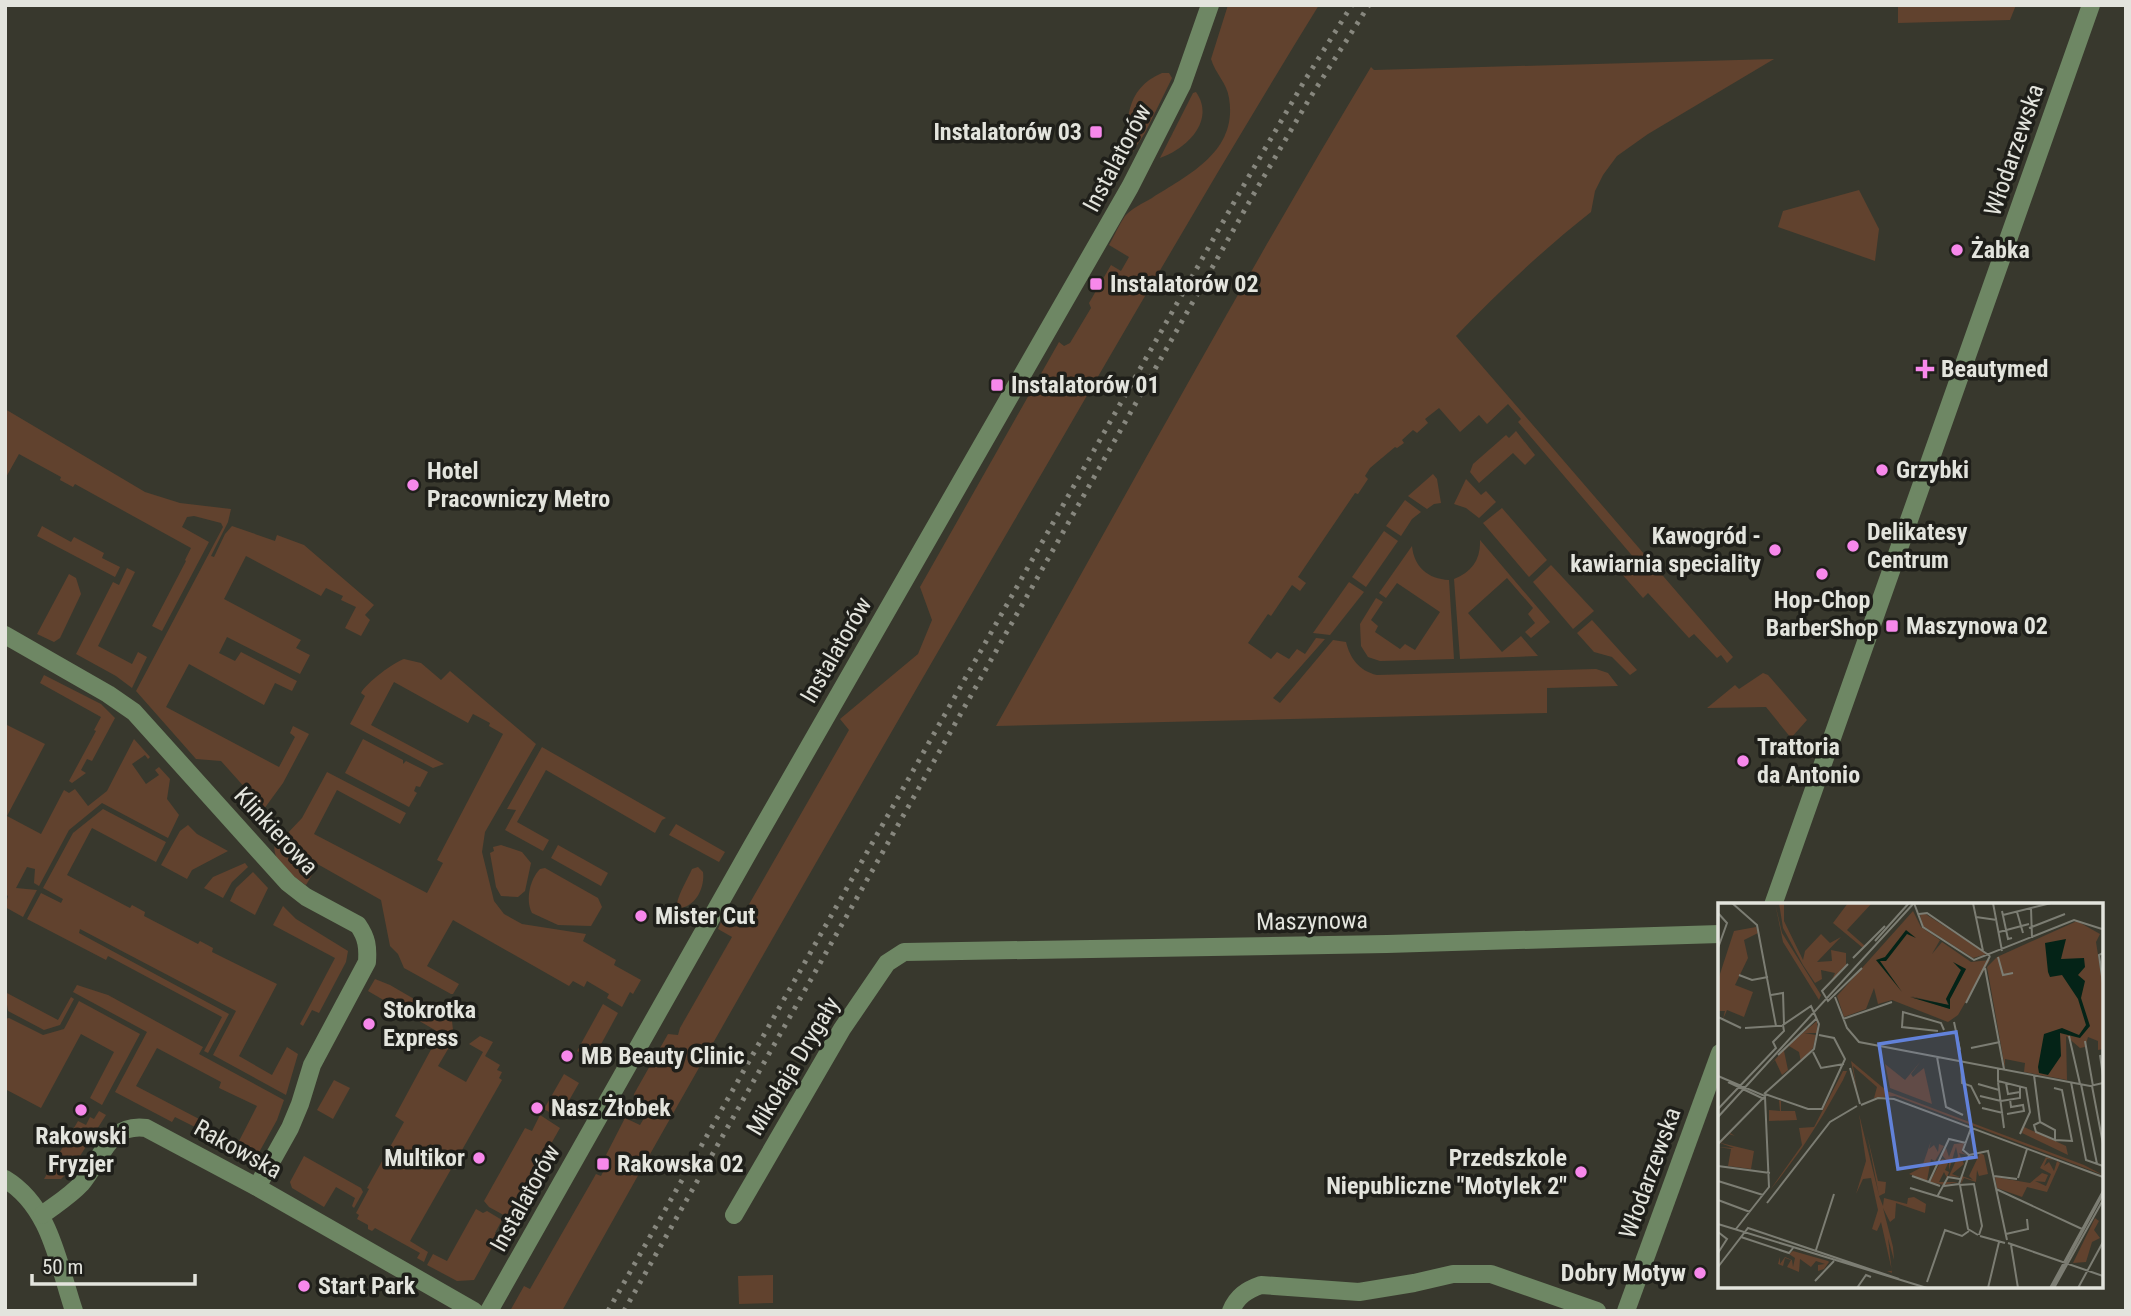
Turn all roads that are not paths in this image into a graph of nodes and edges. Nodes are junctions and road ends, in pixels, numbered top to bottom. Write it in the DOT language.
graph roads {
  1 [pos="2091,5"];
  2 [pos="1210,6"];
  3 [pos="5,635"];
  4 [pos="1774,903"];
  5 [pos="1718,934"];
  6 [pos="904,952"];
  7 [pos="1718,1058"];
  8 [pos="5,1179"];
  9 [pos="257,1187"];
  10 [pos="734,1214"];
  11 [pos="42,1215"];
  12 [pos="74,1311"];
  13 [pos="474,1311"];
  14 [pos="489,1311"];
  15 [pos="1231,1311"];
  16 [pos="1597,1311"];
  17 [pos="1626,1311"];
  1 -- 4 [label="street, Włodarzewska"];
  2 -- 14 [label="street, Instalatorów"];
  3 -- 9 [label="street, Klinkierowa"];
  5 -- 6 [label="street, Maszynowa"];
  6 -- 10 [label="street, Mikołaja Drygały"];
  7 -- 17 [label="street, Włodarzewska"];
  8 -- 11 [label="street"];
  9 -- 11 [label="street, Rakowska"];
  9 -- 13 [label="street, Rakowska"];
  11 -- 12 [label="street"];
  15 -- 16 [label="street"];
}
